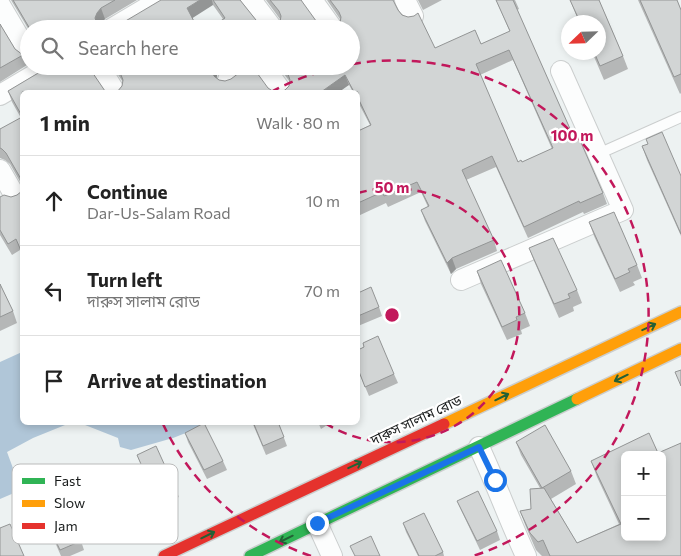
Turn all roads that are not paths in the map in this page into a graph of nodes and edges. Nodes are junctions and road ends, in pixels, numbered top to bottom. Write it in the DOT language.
graph roads {
  1 [pos="160,0"];
  2 [pos="251,0"];
  3 [pos="312,0"];
  4 [pos="0,5"];
  5 [pos="126,20"];
  6 [pos="266,20"];
  7 [pos="326,20"];
  8 [pos="20,39"];
  9 [pos="561,71"];
  10 [pos="30,75"];
  11 [pos="105,75"];
  12 [pos="235,75"];
  13 [pos="270,75"];
  14 [pos="228,80"];
  15 [pos="114,90"];
  16 [pos="281,90"];
  17 [pos="0,95"];
  18 [pos="681,116"];
  19 [pos="598,154"];
  20 [pos="0,170"];
  21 [pos="13,197"];
  22 [pos="461,280"];
  23 [pos="681,312"];
  24 [pos="681,349"];
  25 [pos="477,443"];
  26 [pos="317,523"];
  27 [pos="164,556"];
  28 [pos="250,556"];
  29 [pos="332,556"];
  30 [pos="526,556"];
  1 -- 5 [label="street"];
  2 -- 6 [label="street"];
  3 -- 7 [label="street"];
  4 -- 8 [label="street"];
  9 -- 19 [label="street"];
  10 -- 17 [label="street"];
  11 -- 15 [label="street"];
  12 -- 14 [label="street"];
  13 -- 16 [label="street"];
  18 -- 19 [label="lane"];
  19 -- 22 [label="street"];
  20 -- 21 [label="street"];
  27 -- 23 [label="main road, দারুস সালাম রোড, one-way"];
  24 -- 25 [label="main road, one-way"];
  25 -- 26 [label="main road"];
  25 -- 30 [label="street"];
  26 -- 28 [label="main road, one-way"];
  26 -- 29 [label="street"];
}
